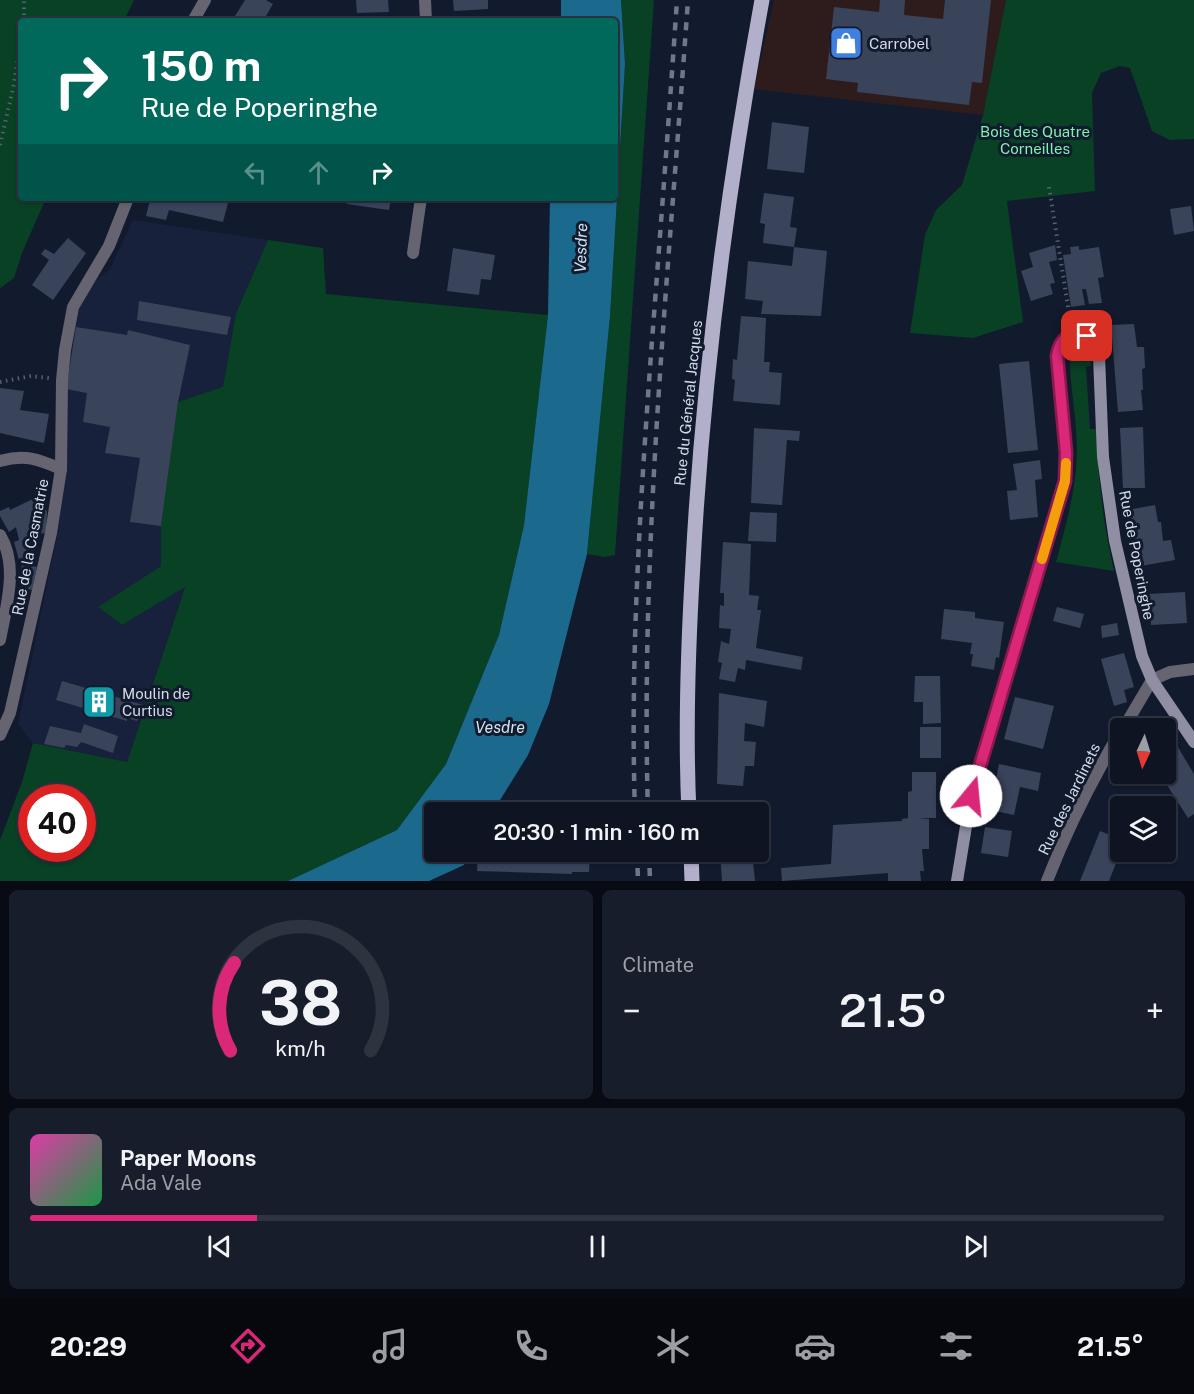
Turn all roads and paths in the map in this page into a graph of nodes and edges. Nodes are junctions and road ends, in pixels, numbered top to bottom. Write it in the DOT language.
graph roads {
  1 [pos="24,0"];
  2 [pos="205,0"];
  3 [pos="425,0"];
  4 [pos="762,0"];
  5 [pos="24,18"];
  6 [pos="195,18"];
  7 [pos="426,18"];
  8 [pos="18,58"];
  9 [pos="0,145"];
  10 [pos="1049,187"];
  11 [pos="127,201"];
  12 [pos="421,201"];
  13 [pos="413,253"];
  14 [pos="1073,334"];
  15 [pos="31,376"];
  16 [pos="0,382"];
  17 [pos="0,461"];
  18 [pos="61,469"];
  19 [pos="0,535"];
  20 [pos="0,640"];
  21 [pos="1194,669"];
  22 [pos="1152,680"];
  23 [pos="1129,718"];
  24 [pos="0,735"];
  25 [pos="1194,742"];
  26 [pos="1110,750"];
  27 [pos="689,802"];
  28 [pos="691,862"];
  29 [pos="692,881"];
  30 [pos="957,881"];
  31 [pos="1047,881"];
  1 -- 5 [label="path"];
  2 -- 6 [label="street"];
  3 -- 7 [label="street"];
  4 -- 27 [label="main road, Rue du Général Jacques"];
  8 -- 9 [label="path"];
  10 -- 14 [label="path"];
  11 -- 18 [label="street, Rue de la Casmatrie"];
  12 -- 13 [label="street"];
  14 -- 22 [label="street, Rue de Poperinghe"];
  14 -- 30 [label="street"];
  15 -- 16 [label="path"];
  17 -- 18 [label="street, Rue de la Casmatrie"];
  18 -- 24 [label="street, Rue de la Casmatrie"];
  19 -- 20 [label="street"];
  21 -- 22 [label="street"];
  22 -- 23 [label="street, Rue des Jardinets"];
  22 -- 25 [label="street, Rue de Poperinghe"];
  26 -- 31 [label="street, Rue des Jardinets"];
  28 -- 29 [label="main road"];
}
